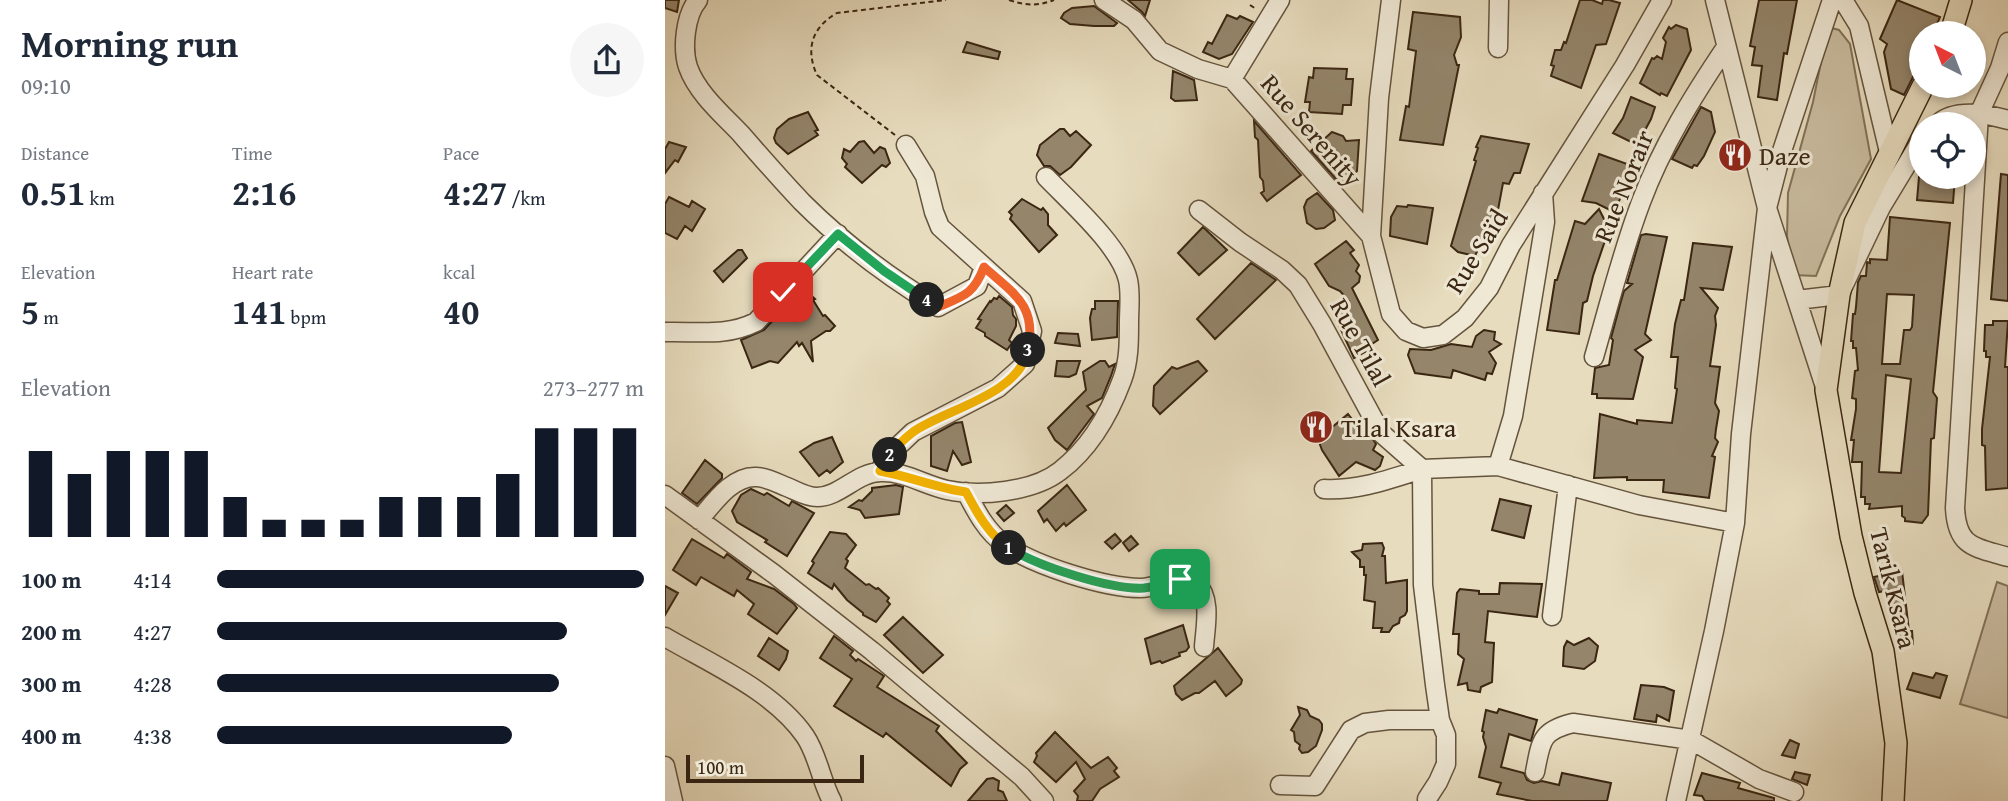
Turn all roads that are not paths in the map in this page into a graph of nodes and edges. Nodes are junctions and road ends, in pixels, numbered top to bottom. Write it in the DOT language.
graph roads {
  1 [pos="698,0"];
  2 [pos="1104,0"];
  3 [pos="1280,0"];
  4 [pos="1391,0"];
  5 [pos="1499,0"];
  6 [pos="1676,0"];
  7 [pos="1715,0"];
  8 [pos="1832,0"];
  9 [pos="1843,0"];
  10 [pos="1961,0"];
  11 [pos="1660,5"];
  12 [pos="1955,21"];
  13 [pos="2008,42"];
  14 [pos="1726,47"];
  15 [pos="1498,48"];
  16 [pos="1232,79"];
  17 [pos="1917,98"];
  18 [pos="1980,112"];
  19 [pos="1986,115"];
  20 [pos="2008,120"];
  21 [pos="906,145"];
  22 [pos="1889,152"];
  23 [pos="1909,161"];
  24 [pos="1046,177"];
  25 [pos="1974,189"];
  26 [pos="1543,193"];
  27 [pos="1767,208"];
  28 [pos="1199,210"];
  29 [pos="838,234"];
  30 [pos="1371,236"];
  31 [pos="984,267"];
  32 [pos="1839,295"];
  33 [pos="1797,300"];
  34 [pos="665,332"];
  35 [pos="1594,357"];
  36 [pos="1826,390"];
  37 [pos="1498,466"];
  38 [pos="1422,469"];
  39 [pos="880,471"];
  40 [pos="1568,485"];
  41 [pos="1324,489"];
  42 [pos="966,492"];
  43 [pos="665,495"];
  44 [pos="699,520"];
  45 [pos="1735,523"];
  46 [pos="2008,557"];
  47 [pos="1552,616"];
  48 [pos="665,637"];
  49 [pos="1203,647"];
  50 [pos="1440,720"];
  51 [pos="1691,740"];
  52 [pos="665,766"];
  53 [pos="1535,772"];
  54 [pos="1280,785"];
  55 [pos="1794,792"];
  56 [pos="1427,799"];
  57 [pos="673,801"];
  58 [pos="832,801"];
  59 [pos="1044,801"];
  60 [pos="1676,801"];
  61 [pos="1893,801"];
  1 -- 29 [label="street"];
  2 -- 16 [label="street, Rue Serenity"];
  3 -- 16 [label="street"];
  4 -- 30 [label="street, Rue Saïd"];
  5 -- 15 [label="street"];
  6 -- 11 [label="street, Rue Saïd"];
  7 -- 14 [label="street"];
  8 -- 27 [label="street"];
  9 -- 22 [label="street"];
  10 -- 12 [label="main road"];
  11 -- 26 [label="street, Rue Saïd"];
  13 -- 18 [label="street"];
  14 -- 27 [label="street"];
  14 -- 35 [label="street, Rue Norair"];
  16 -- 30 [label="street, Rue Serenity"];
  17 -- 22 [label="main road, Tarik Ksara"];
  19 -- 20 [label="street"];
  21 -- 31 [label="street"];
  22 -- 32 [label="main road, Tarik Ksara"];
  23 -- 32 [label="street"];
  24 -- 42 [label="street"];
  25 -- 46 [label="street"];
  26 -- 30 [label="street, Rue Saïd"];
  26 -- 37 [label="street"];
  27 -- 33 [label="street"];
  27 -- 45 [label="street"];
  28 -- 38 [label="street, Rue Tilal"];
  29 -- 31 [label="street"];
  29 -- 34 [label="street"];
  31 -- 39 [label="street"];
  32 -- 33 [label="street"];
  32 -- 36 [label="main road, Tarik Ksara"];
  33 -- 36 [label="street"];
  36 -- 61 [label="main road, Tarik Ksara"];
  37 -- 38 [label="street"];
  37 -- 40 [label="street"];
  38 -- 41 [label="street"];
  38 -- 50 [label="street"];
  39 -- 42 [label="street"];
  39 -- 44 [label="street"];
  40 -- 45 [label="street"];
  40 -- 47 [label="street"];
  42 -- 49 [label="street"];
  43 -- 44 [label="street"];
  44 -- 59 [label="street"];
  45 -- 51 [label="street"];
  48 -- 58 [label="street"];
  50 -- 54 [label="street"];
  50 -- 56 [label="street"];
  51 -- 53 [label="street"];
  51 -- 55 [label="street"];
  51 -- 60 [label="street"];
  52 -- 57 [label="street"];
}
